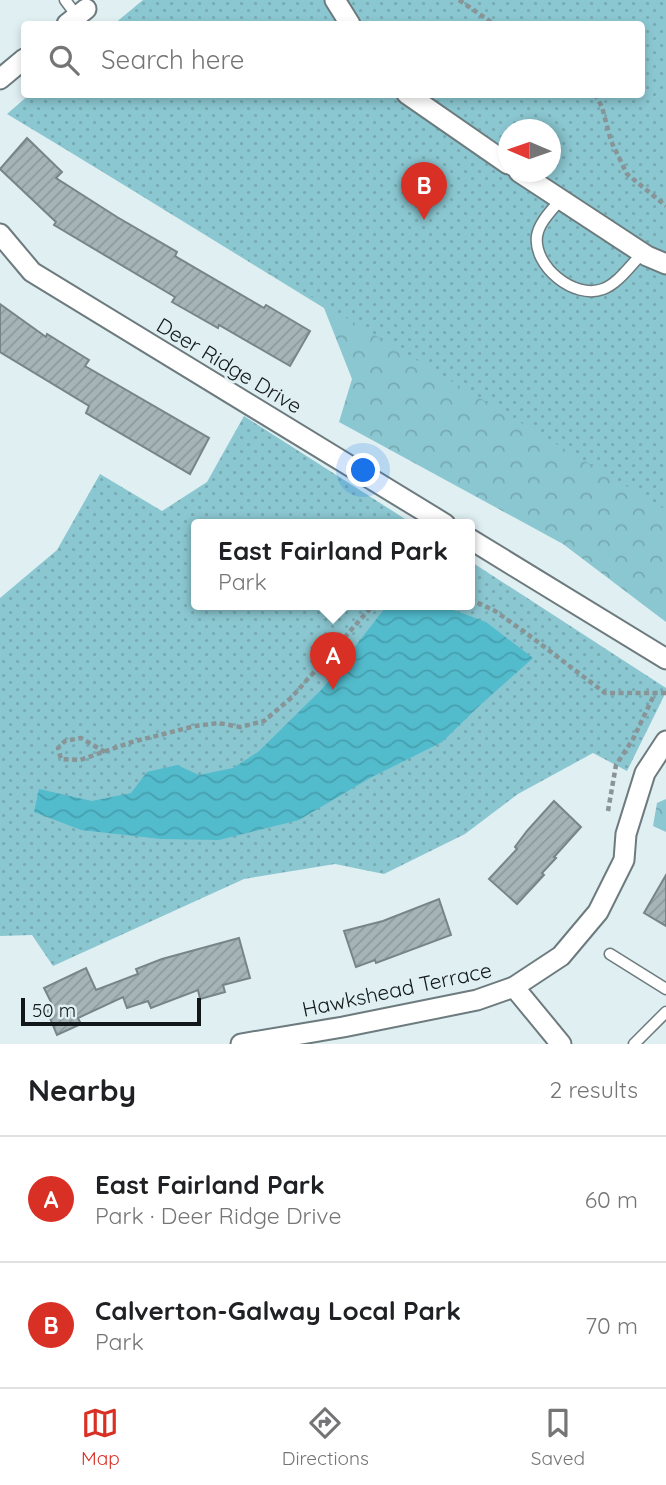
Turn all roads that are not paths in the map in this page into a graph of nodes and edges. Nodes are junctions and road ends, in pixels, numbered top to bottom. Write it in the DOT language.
graph roads {
  1 [pos="65,0"];
  2 [pos="335,0"];
  3 [pos="77,17"];
  4 [pos="348,21"];
  5 [pos="21,62"];
  6 [pos="0,79"];
  7 [pos="413,98"];
  8 [pos="498,156"];
  9 [pos="534,182"];
  10 [pos="561,200"];
  11 [pos="0,234"];
  12 [pos="643,253"];
  13 [pos="666,264"];
  14 [pos="437,519"];
  15 [pos="475,542"];
  16 [pos="666,659"];
  17 [pos="666,741"];
  18 [pos="610,954"];
  19 [pos="514,988"];
  20 [pos="666,989"];
  21 [pos="666,1012"];
  22 [pos="241,1044"];
  23 [pos="561,1044"];
  24 [pos="634,1044"];
  1 -- 3 [label="lane"];
  2 -- 4 [label="street"];
  5 -- 6 [label="street"];
  7 -- 8 [label="street"];
  9 -- 10 [label="street"];
  10 -- 12 [label="street"];
  10 -- 12 [label="lane"];
  11 -- 14 [label="street, Deer Ridge Drive"];
  12 -- 13 [label="street"];
  15 -- 16 [label="street"];
  17 -- 19 [label="street, Hawkshead Terrace"];
  18 -- 20 [label="lane"];
  19 -- 22 [label="street, Hawkshead Terrace"];
  19 -- 23 [label="street"];
  21 -- 24 [label="lane"];
}
